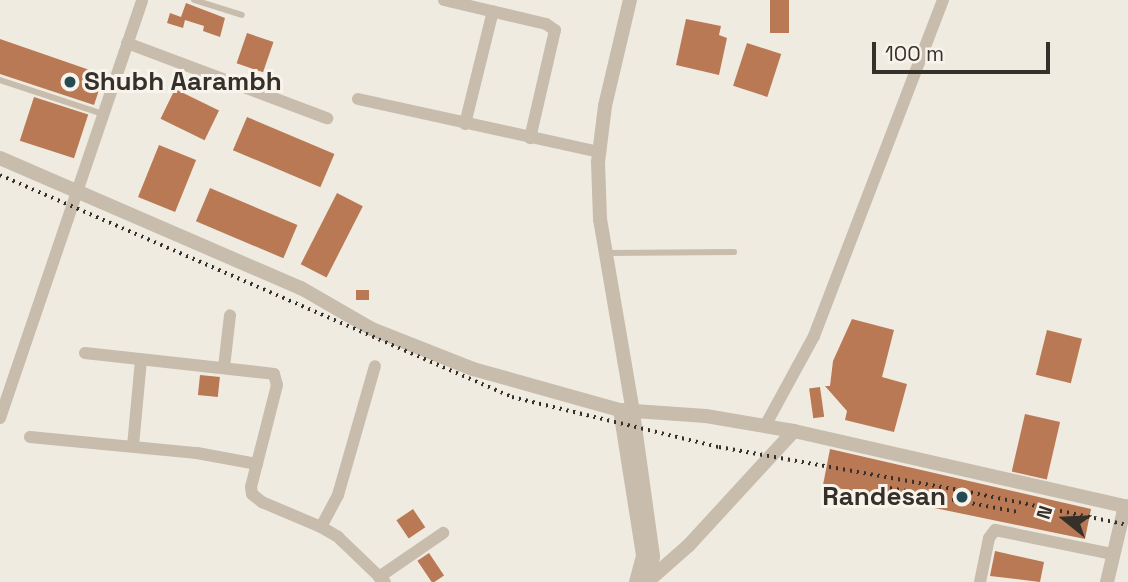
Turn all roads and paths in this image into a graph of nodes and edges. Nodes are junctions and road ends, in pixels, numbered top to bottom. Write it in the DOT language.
graph roads {
  1 [pos="142,0"];
  2 [pos="194,0"];
  3 [pos="444,0"];
  4 [pos="630,0"];
  5 [pos="943,0"];
  6 [pos="493,11"];
  7 [pos="242,15"];
  8 [pos="127,43"];
  9 [pos="0,80"];
  10 [pos="358,99"];
  11 [pos="103,114"];
  12 [pos="327,118"];
  13 [pos="466,124"];
  14 [pos="530,138"];
  15 [pos="600,152"];
  16 [pos="0,158"];
  17 [pos="77,191"];
  18 [pos="734,252"];
  19 [pos="606,253"];
  20 [pos="230,315"];
  21 [pos="85,353"];
  22 [pos="141,359"];
  23 [pos="374,366"];
  24 [pos="224,367"];
  25 [pos="627,411"];
  26 [pos="0,418"];
  27 [pos="765,426"];
  28 [pos="794,431"];
  29 [pos="30,437"];
  30 [pos="133,446"];
  31 [pos="257,464"];
  32 [pos="1127,506"];
  33 [pos="321,527"];
  34 [pos="443,533"];
  35 [pos="1112,554"];
  36 [pos="382,579"];
  37 [pos="636,582"];
  38 [pos="647,582"];
  39 [pos="980,582"];
  40 [pos="1107,582"];
  1 -- 8 [label="street"];
  2 -- 7 [label="lane"];
  3 -- 6 [label="street"];
  4 -- 15 [label="street"];
  5 -- 27 [label="street"];
  6 -- 13 [label="street"];
  6 -- 14 [label="street"];
  8 -- 11 [label="street"];
  8 -- 12 [label="street"];
  9 -- 11 [label="lane"];
  10 -- 13 [label="street"];
  11 -- 17 [label="street"];
  13 -- 14 [label="street"];
  14 -- 15 [label="street"];
  15 -- 19 [label="street"];
  16 -- 17 [label="street"];
  17 -- 25 [label="street"];
  17 -- 26 [label="street"];
  18 -- 19 [label="lane"];
  19 -- 25 [label="street"];
  20 -- 24 [label="street"];
  21 -- 22 [label="street"];
  22 -- 24 [label="street"];
  22 -- 30 [label="street"];
  23 -- 33 [label="street"];
  24 -- 31 [label="street"];
  25 -- 27 [label="street"];
  25 -- 37 [label="street"];
  25 -- 38 [label="street"];
  27 -- 28 [label="street"];
  28 -- 32 [label="street"];
  28 -- 38 [label="street"];
  29 -- 30 [label="street"];
  30 -- 31 [label="street"];
  31 -- 33 [label="street"];
  32 -- 35 [label="street"];
  33 -- 36 [label="street"];
  34 -- 36 [label="street"];
  35 -- 39 [label="street"];
  35 -- 40 [label="street"];
}
